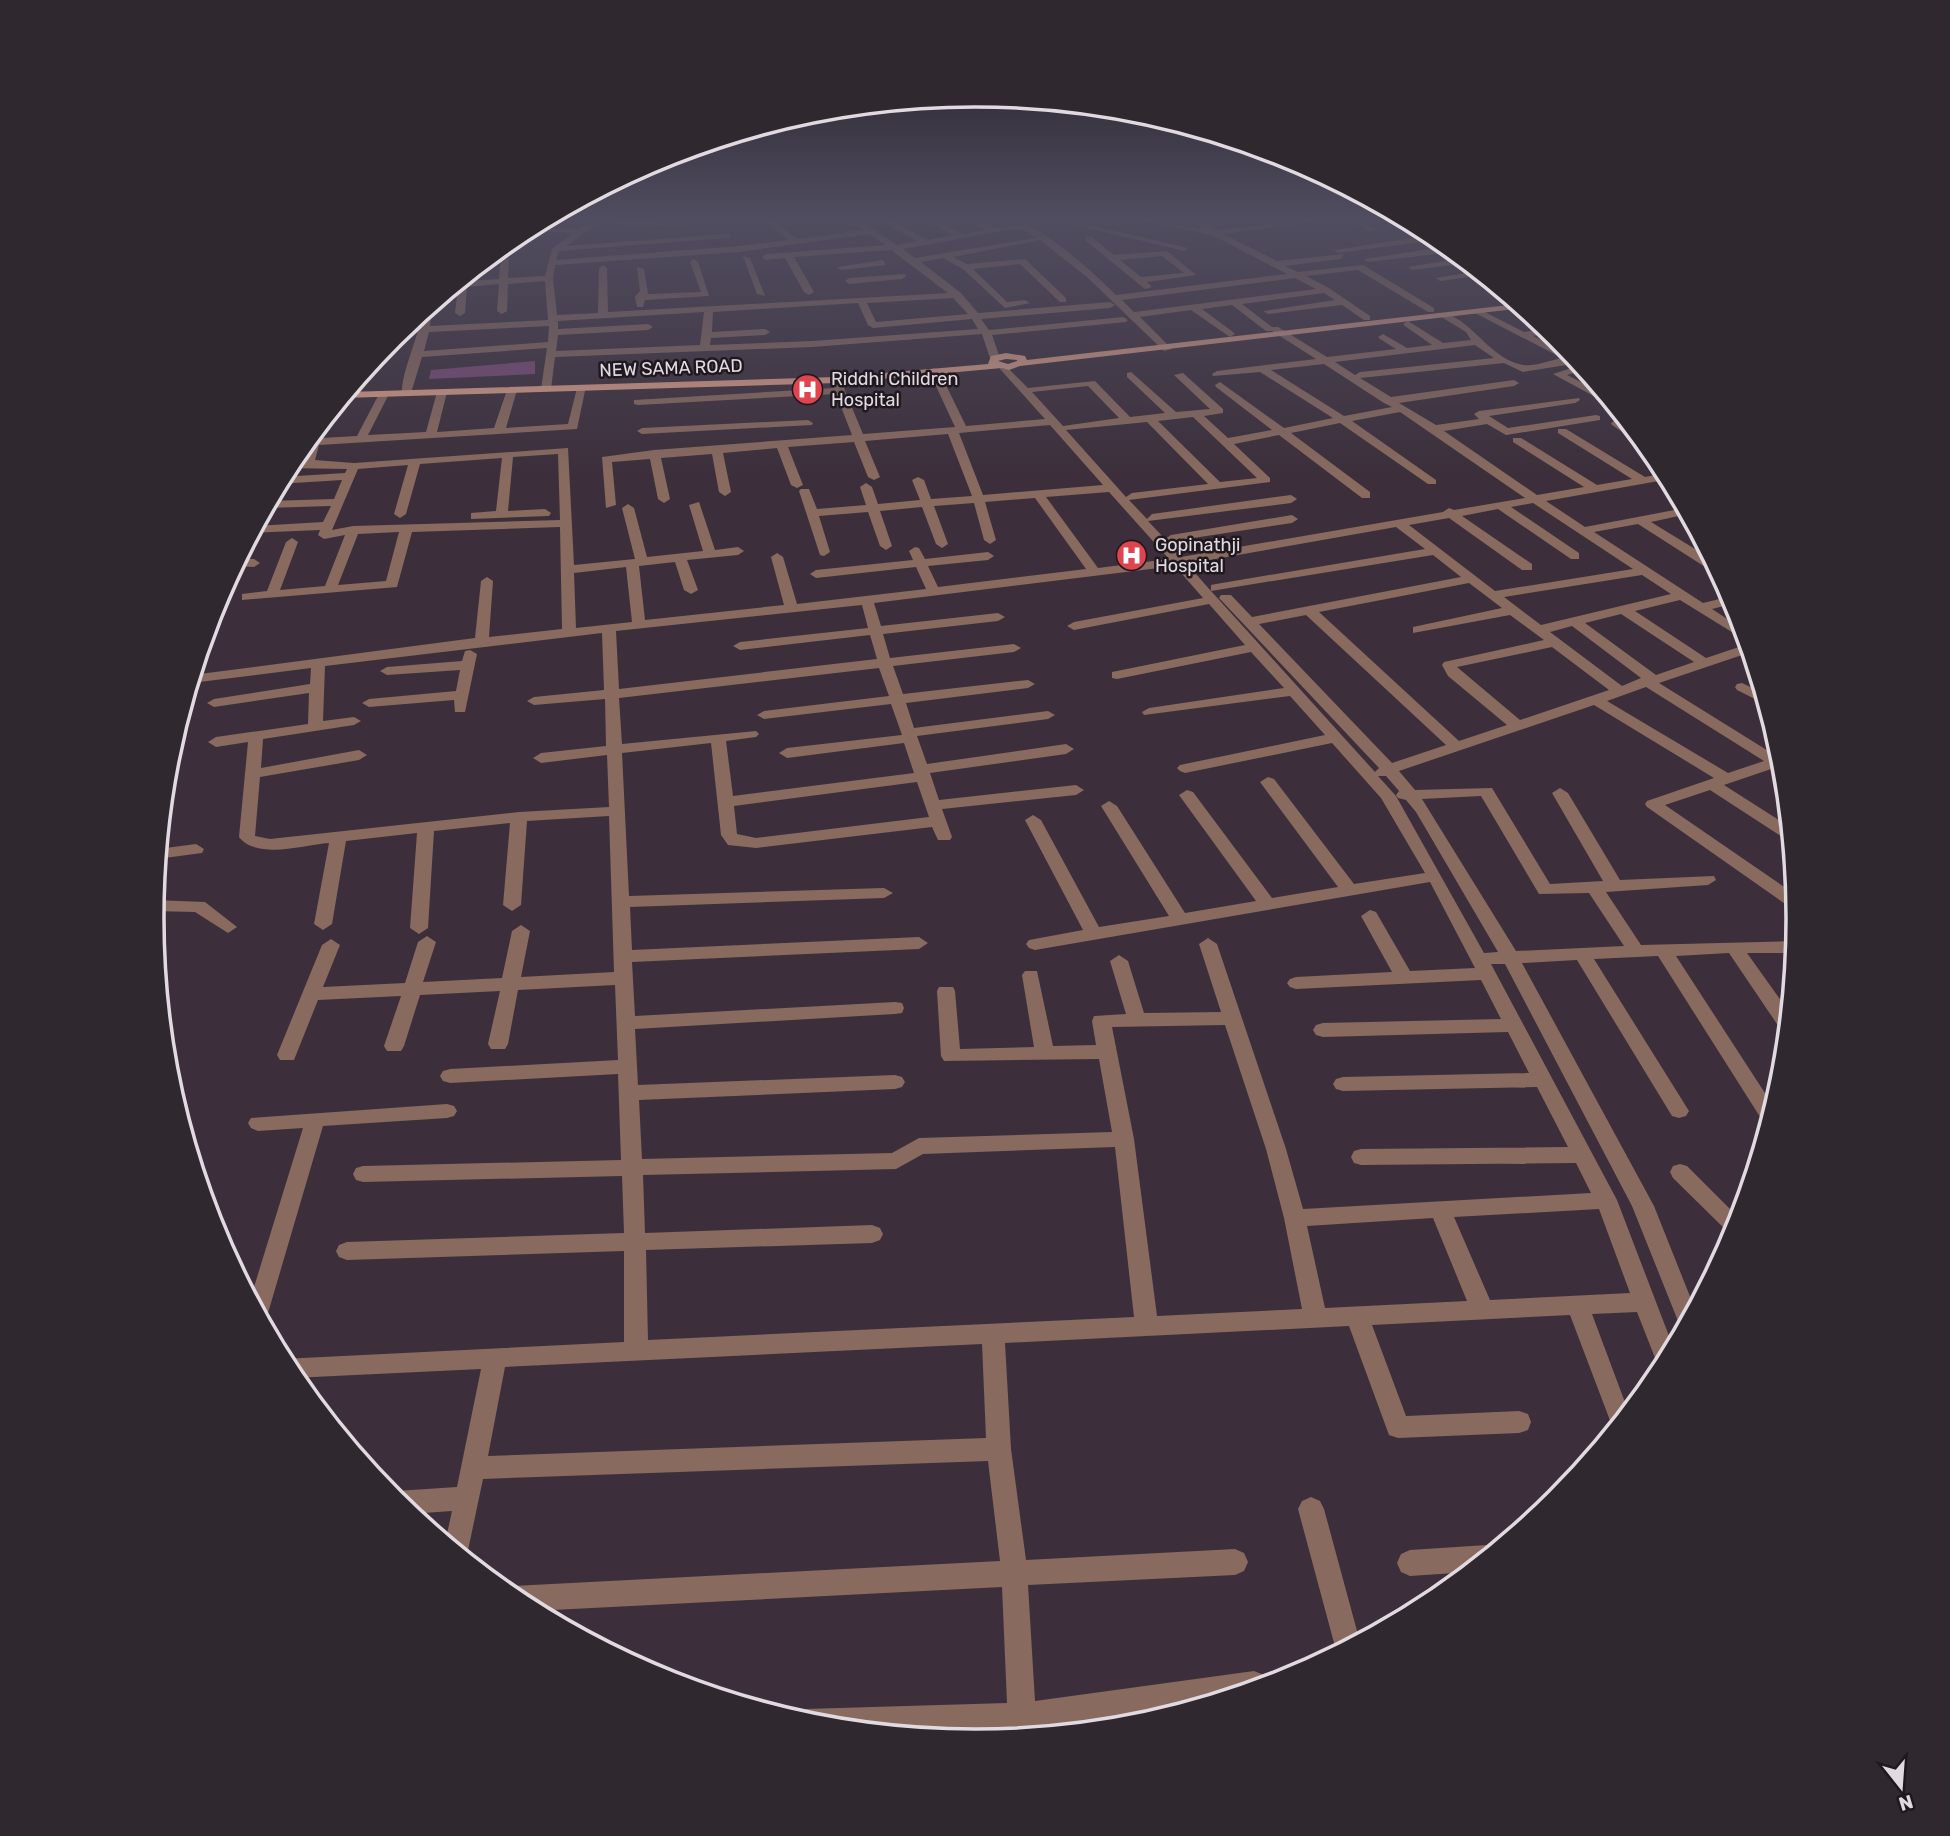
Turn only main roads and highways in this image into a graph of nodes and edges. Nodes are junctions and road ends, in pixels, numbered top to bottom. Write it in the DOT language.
graph roads {
  1 [pos="1492,303"];
  2 [pos="1510,308"];
  3 [pos="1279,330"];
  4 [pos="1157,346"];
  5 [pos="1007,361"];
  6 [pos="837,381"];
  7 [pos="547,385"];
  8 [pos="361,387"];
  9 [pos="407,389"];
  10 [pos="355,395"];
  1 -- 3 [label="main road, NEW SAMA ROAD"];
  2 -- 3 [label="main road, NEW SAMA ROAD"];
  3 -- 4 [label="main road, NEW SAMA ROAD"];
  3 -- 4 [label="main road, NEW SAMA ROAD"];
  4 -- 5 [label="main road, NEW SAMA ROAD"];
  5 -- 6 [label="main road, NEW SAMA ROAD"];
  5 -- 6 [label="main road, NEW SAMA ROAD"];
  6 -- 7 [label="main road, NEW SAMA ROAD"];
  6 -- 7 [label="main road, NEW SAMA ROAD"];
  7 -- 9 [label="main road, NEW SAMA ROAD"];
  7 -- 9 [label="main road, NEW SAMA ROAD"];
  8 -- 9 [label="main road, NEW SAMA ROAD"];
  9 -- 10 [label="main road, NEW SAMA ROAD"];
}
